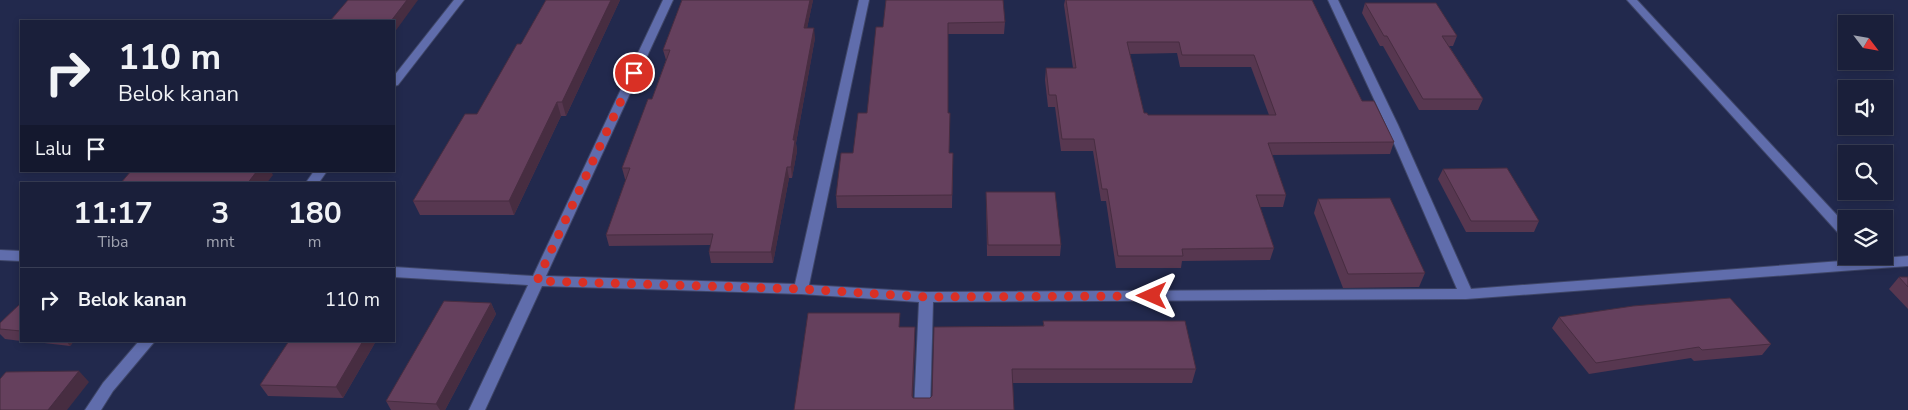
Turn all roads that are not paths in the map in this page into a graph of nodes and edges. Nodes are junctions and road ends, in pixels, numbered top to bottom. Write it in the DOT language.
graph roads {
  1 [pos="459,0"];
  2 [pos="668,0"];
  3 [pos="864,0"];
  4 [pos="1333,0"];
  5 [pos="1632,0"];
  6 [pos="395,82"];
  7 [pos="320,172"];
  8 [pos="313,182"];
  9 [pos="1838,224"];
  10 [pos="0,255"];
  11 [pos="20,256"];
  12 [pos="1893,261"];
  13 [pos="1908,261"];
  14 [pos="1838,263"];
  15 [pos="395,272"];
  16 [pos="537,281"];
  17 [pos="801,289"];
  18 [pos="1466,294"];
  19 [pos="926,297"];
  20 [pos="147,342"];
  21 [pos="93,410"];
  22 [pos="477,410"];
  23 [pos="922,410"];
  1 -- 6 [label="street"];
  2 -- 16 [label="street"];
  3 -- 17 [label="street"];
  4 -- 18 [label="street"];
  5 -- 9 [label="street"];
  7 -- 8 [label="street"];
  10 -- 11 [label="street"];
  12 -- 13 [label="street"];
  14 -- 18 [label="street"];
  15 -- 16 [label="street"];
  16 -- 17 [label="street"];
  16 -- 22 [label="street"];
  17 -- 19 [label="street"];
  18 -- 19 [label="street"];
  19 -- 23 [label="street"];
  20 -- 21 [label="street"];
}
